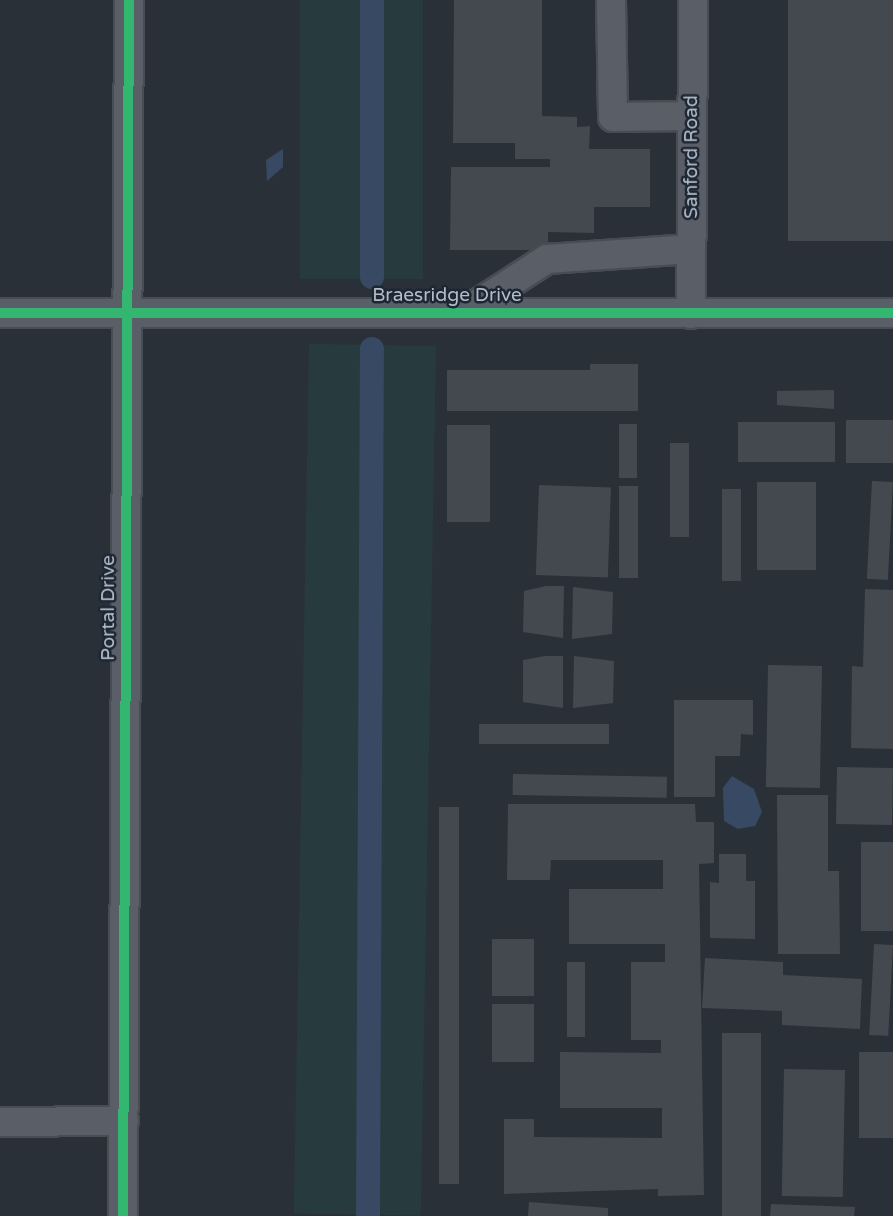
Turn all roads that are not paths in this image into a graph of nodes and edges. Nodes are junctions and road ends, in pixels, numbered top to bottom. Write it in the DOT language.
graph roads {
  1 [pos="129,0"];
  2 [pos="611,0"];
  3 [pos="693,0"];
  4 [pos="692,117"];
  5 [pos="691,249"];
  6 [pos="0,313"];
  7 [pos="128,313"];
  8 [pos="893,313"];
  9 [pos="462,314"];
  10 [pos="691,314"];
  11 [pos="124,1121"];
  12 [pos="0,1122"];
  13 [pos="123,1216"];
  1 -- 7 [label="street, Portal Drive"];
  2 -- 4 [label="street"];
  3 -- 4 [label="street, Sanford Road"];
  4 -- 5 [label="street, Sanford Road"];
  5 -- 9 [label="street"];
  5 -- 10 [label="street, Sanford Road"];
  6 -- 7 [label="street, Braesridge Drive"];
  7 -- 9 [label="street, Braesridge Drive"];
  7 -- 11 [label="street, Portal Drive"];
  8 -- 10 [label="street, Braesridge Drive"];
  9 -- 10 [label="street, Braesridge Drive"];
  11 -- 12 [label="street"];
  11 -- 13 [label="street, Portal Drive"];
}
